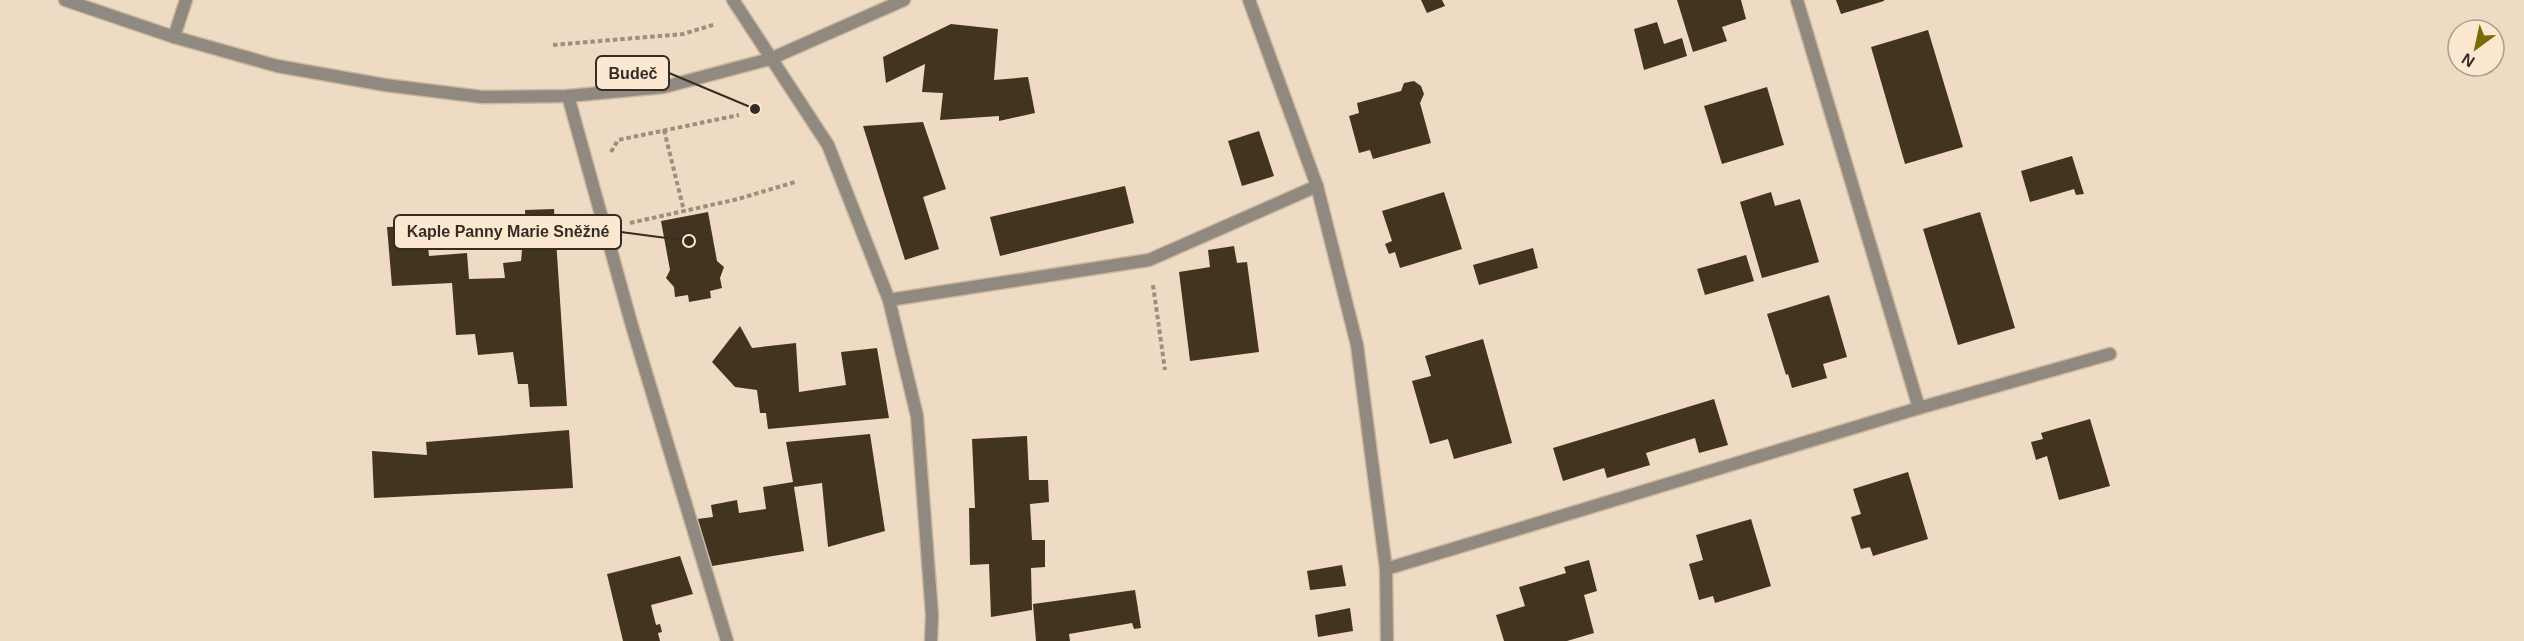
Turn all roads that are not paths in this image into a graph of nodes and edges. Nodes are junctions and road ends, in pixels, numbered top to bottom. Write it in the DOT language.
graph roads {
  1 [pos="65,0"];
  2 [pos="186,0"];
  3 [pos="733,0"];
  4 [pos="904,0"];
  5 [pos="1249,0"];
  6 [pos="1797,0"];
  7 [pos="174,37"];
  8 [pos="770,59"];
  9 [pos="568,96"];
  10 [pos="1317,186"];
  11 [pos="889,300"];
  12 [pos="2110,354"];
  13 [pos="1919,408"];
  14 [pos="1386,569"];
  15 [pos="727,641"];
  16 [pos="931,641"];
  17 [pos="1387,641"];
  1 -- 7 [label="street"];
  2 -- 7 [label="street"];
  3 -- 8 [label="street"];
  4 -- 8 [label="street"];
  5 -- 10 [label="street"];
  6 -- 13 [label="street"];
  7 -- 9 [label="street"];
  8 -- 9 [label="street"];
  8 -- 11 [label="street"];
  9 -- 15 [label="street"];
  10 -- 11 [label="street"];
  10 -- 14 [label="street"];
  11 -- 16 [label="street"];
  12 -- 13 [label="street"];
  13 -- 14 [label="street"];
  14 -- 17 [label="street"];
}
